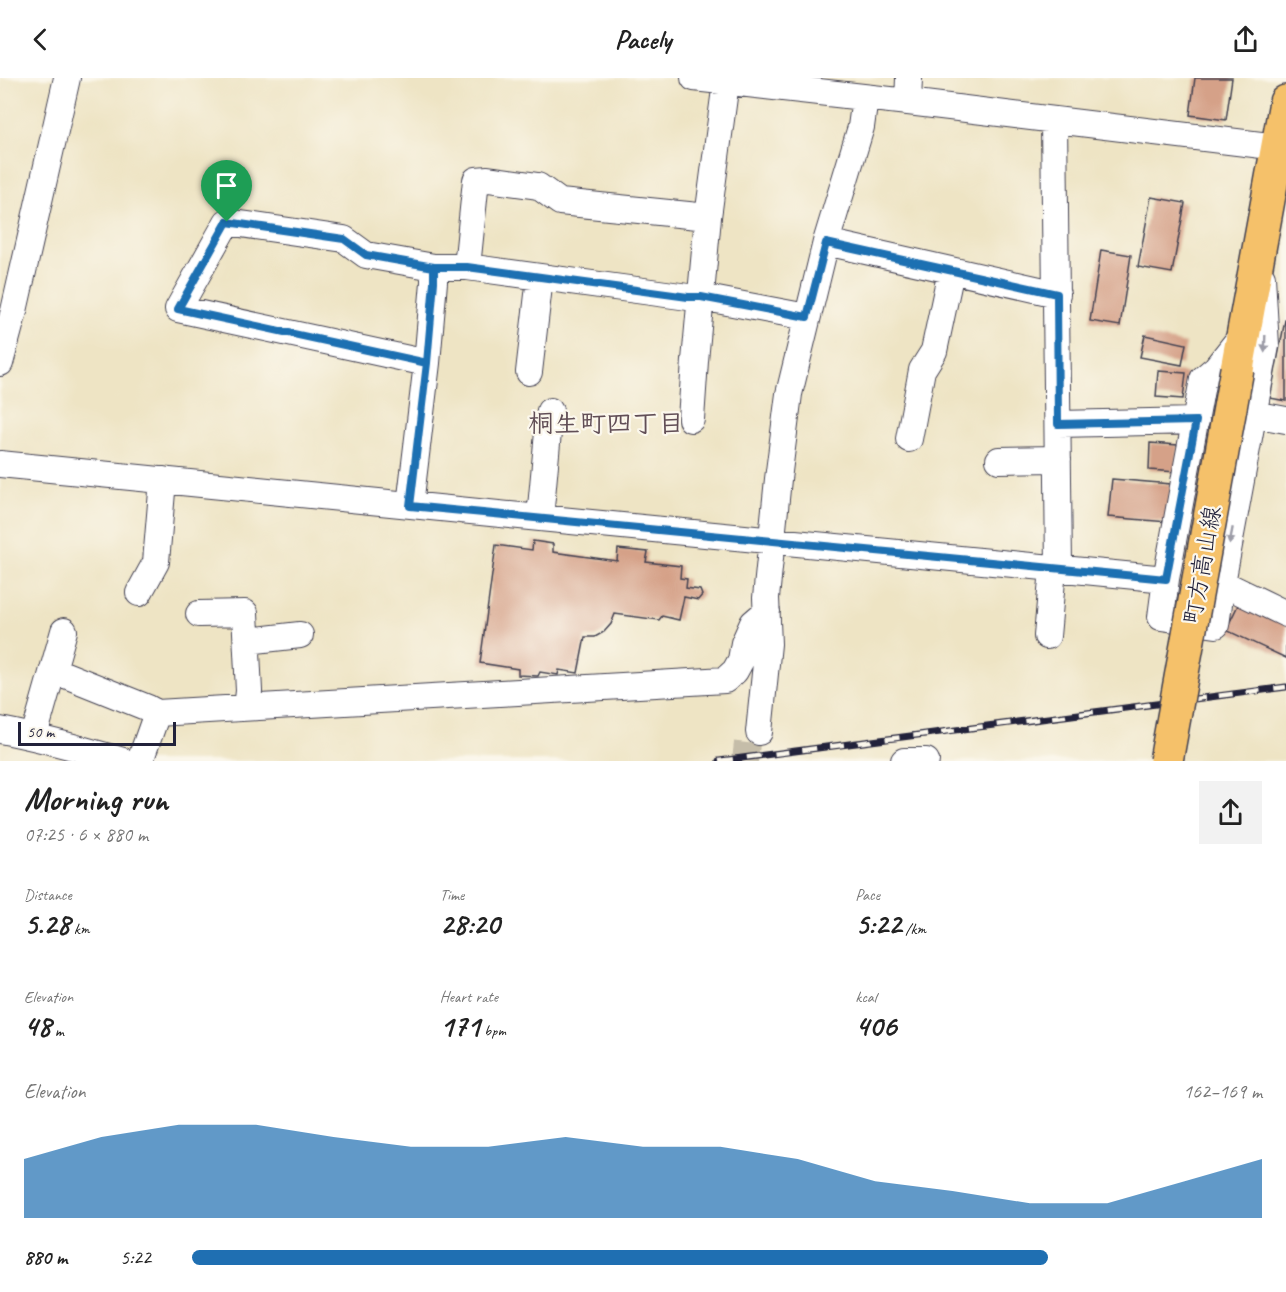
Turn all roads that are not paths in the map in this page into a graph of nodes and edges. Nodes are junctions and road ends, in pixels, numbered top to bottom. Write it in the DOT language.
graph roads {
  1 [pos="67,78"];
  2 [pos="694,78"];
  3 [pos="726,82"];
  4 [pos="908,90"];
  5 [pos="865,98"];
  6 [pos="1286,102"];
  7 [pos="1054,120"];
  8 [pos="1282,148"];
  9 [pos="708,218"];
  10 [pos="826,243"];
  11 [pos="1260,244"];
  12 [pos="434,267"];
  13 [pos="467,267"];
  14 [pos="951,271"];
  15 [pos="538,277"];
  16 [pos="1057,294"];
  17 [pos="701,297"];
  18 [pos="807,317"];
  19 [pos="1244,331"];
  20 [pos="0,363"];
  21 [pos="427,363"];
  22 [pos="528,372"];
  23 [pos="550,411"];
  24 [pos="1254,414"];
  25 [pos="691,419"];
  26 [pos="1286,420"];
  27 [pos="1196,421"];
  28 [pos="1058,424"];
  29 [pos="909,439"];
  30 [pos="1058,459"];
  31 [pos="999,460"];
  32 [pos="0,464"];
  33 [pos="163,480"];
  34 [pos="410,506"];
  35 [pos="540,518"];
  36 [pos="773,541"];
  37 [pos="1056,569"];
  38 [pos="1166,579"];
  39 [pos="1222,583"];
  40 [pos="139,593"];
  41 [pos="199,614"];
  42 [pos="763,614"];
  43 [pos="1286,614"];
  44 [pos="64,631"];
  45 [pos="300,635"];
  46 [pos="1047,636"];
  47 [pos="247,641"];
  48 [pos="53,670"];
  49 [pos="247,708"];
  50 [pos="157,713"];
  51 [pos="0,730"];
  52 [pos="34,736"];
  53 [pos="753,737"];
  54 [pos="123,761"];
  55 [pos="140,761"];
  56 [pos="904,761"];
  57 [pos="926,761"];
  58 [pos="1166,761"];
  1 -- 20 [label="street"];
  2 -- 3 [label="street"];
  3 -- 5 [label="street"];
  3 -- 9 [label="street"];
  4 -- 5 [label="street"];
  4 -- 7 [label="street"];
  5 -- 10 [label="street"];
  6 -- 8 [label="main road"];
  7 -- 8 [label="street"];
  7 -- 16 [label="street"];
  8 -- 11 [label="main road"];
  9 -- 13 [label="street"];
  9 -- 17 [label="street"];
  10 -- 14 [label="street"];
  10 -- 18 [label="street"];
  11 -- 19 [label="main road"];
  11 -- 24 [label="street, one-way"];
  12 -- 13 [label="street"];
  12 -- 21 [label="street"];
  12 -- 21 [label="street"];
  13 -- 15 [label="street"];
  14 -- 16 [label="street"];
  14 -- 29 [label="street"];
  15 -- 17 [label="street"];
  15 -- 22 [label="street"];
  16 -- 28 [label="street"];
  17 -- 18 [label="street"];
  17 -- 25 [label="street"];
  18 -- 36 [label="street"];
  19 -- 27 [label="street"];
  19 -- 58 [label="main road, 町方高山線, bridge"];
  21 -- 34 [label="street"];
  23 -- 35 [label="street"];
  24 -- 26 [label="street"];
  24 -- 39 [label="street, one-way"];
  27 -- 28 [label="street"];
  27 -- 38 [label="street"];
  28 -- 30 [label="street"];
  30 -- 31 [label="street"];
  30 -- 37 [label="street"];
  32 -- 33 [label="street"];
  33 -- 34 [label="street"];
  33 -- 40 [label="street"];
  34 -- 35 [label="street"];
  35 -- 36 [label="street"];
  36 -- 37 [label="street"];
  36 -- 42 [label="street"];
  37 -- 38 [label="street"];
  37 -- 46 [label="street"];
  38 -- 39 [label="street"];
  39 -- 43 [label="street"];
  41 -- 47 [label="street"];
  42 -- 49 [label="street"];
  42 -- 53 [label="street"];
  44 -- 48 [label="street"];
  45 -- 47 [label="street"];
  47 -- 49 [label="street"];
  48 -- 50 [label="street"];
  48 -- 52 [label="street"];
  49 -- 50 [label="street"];
  50 -- 55 [label="street"];
  51 -- 52 [label="street"];
  52 -- 54 [label="street"];
  56 -- 57 [label="street"];
}
